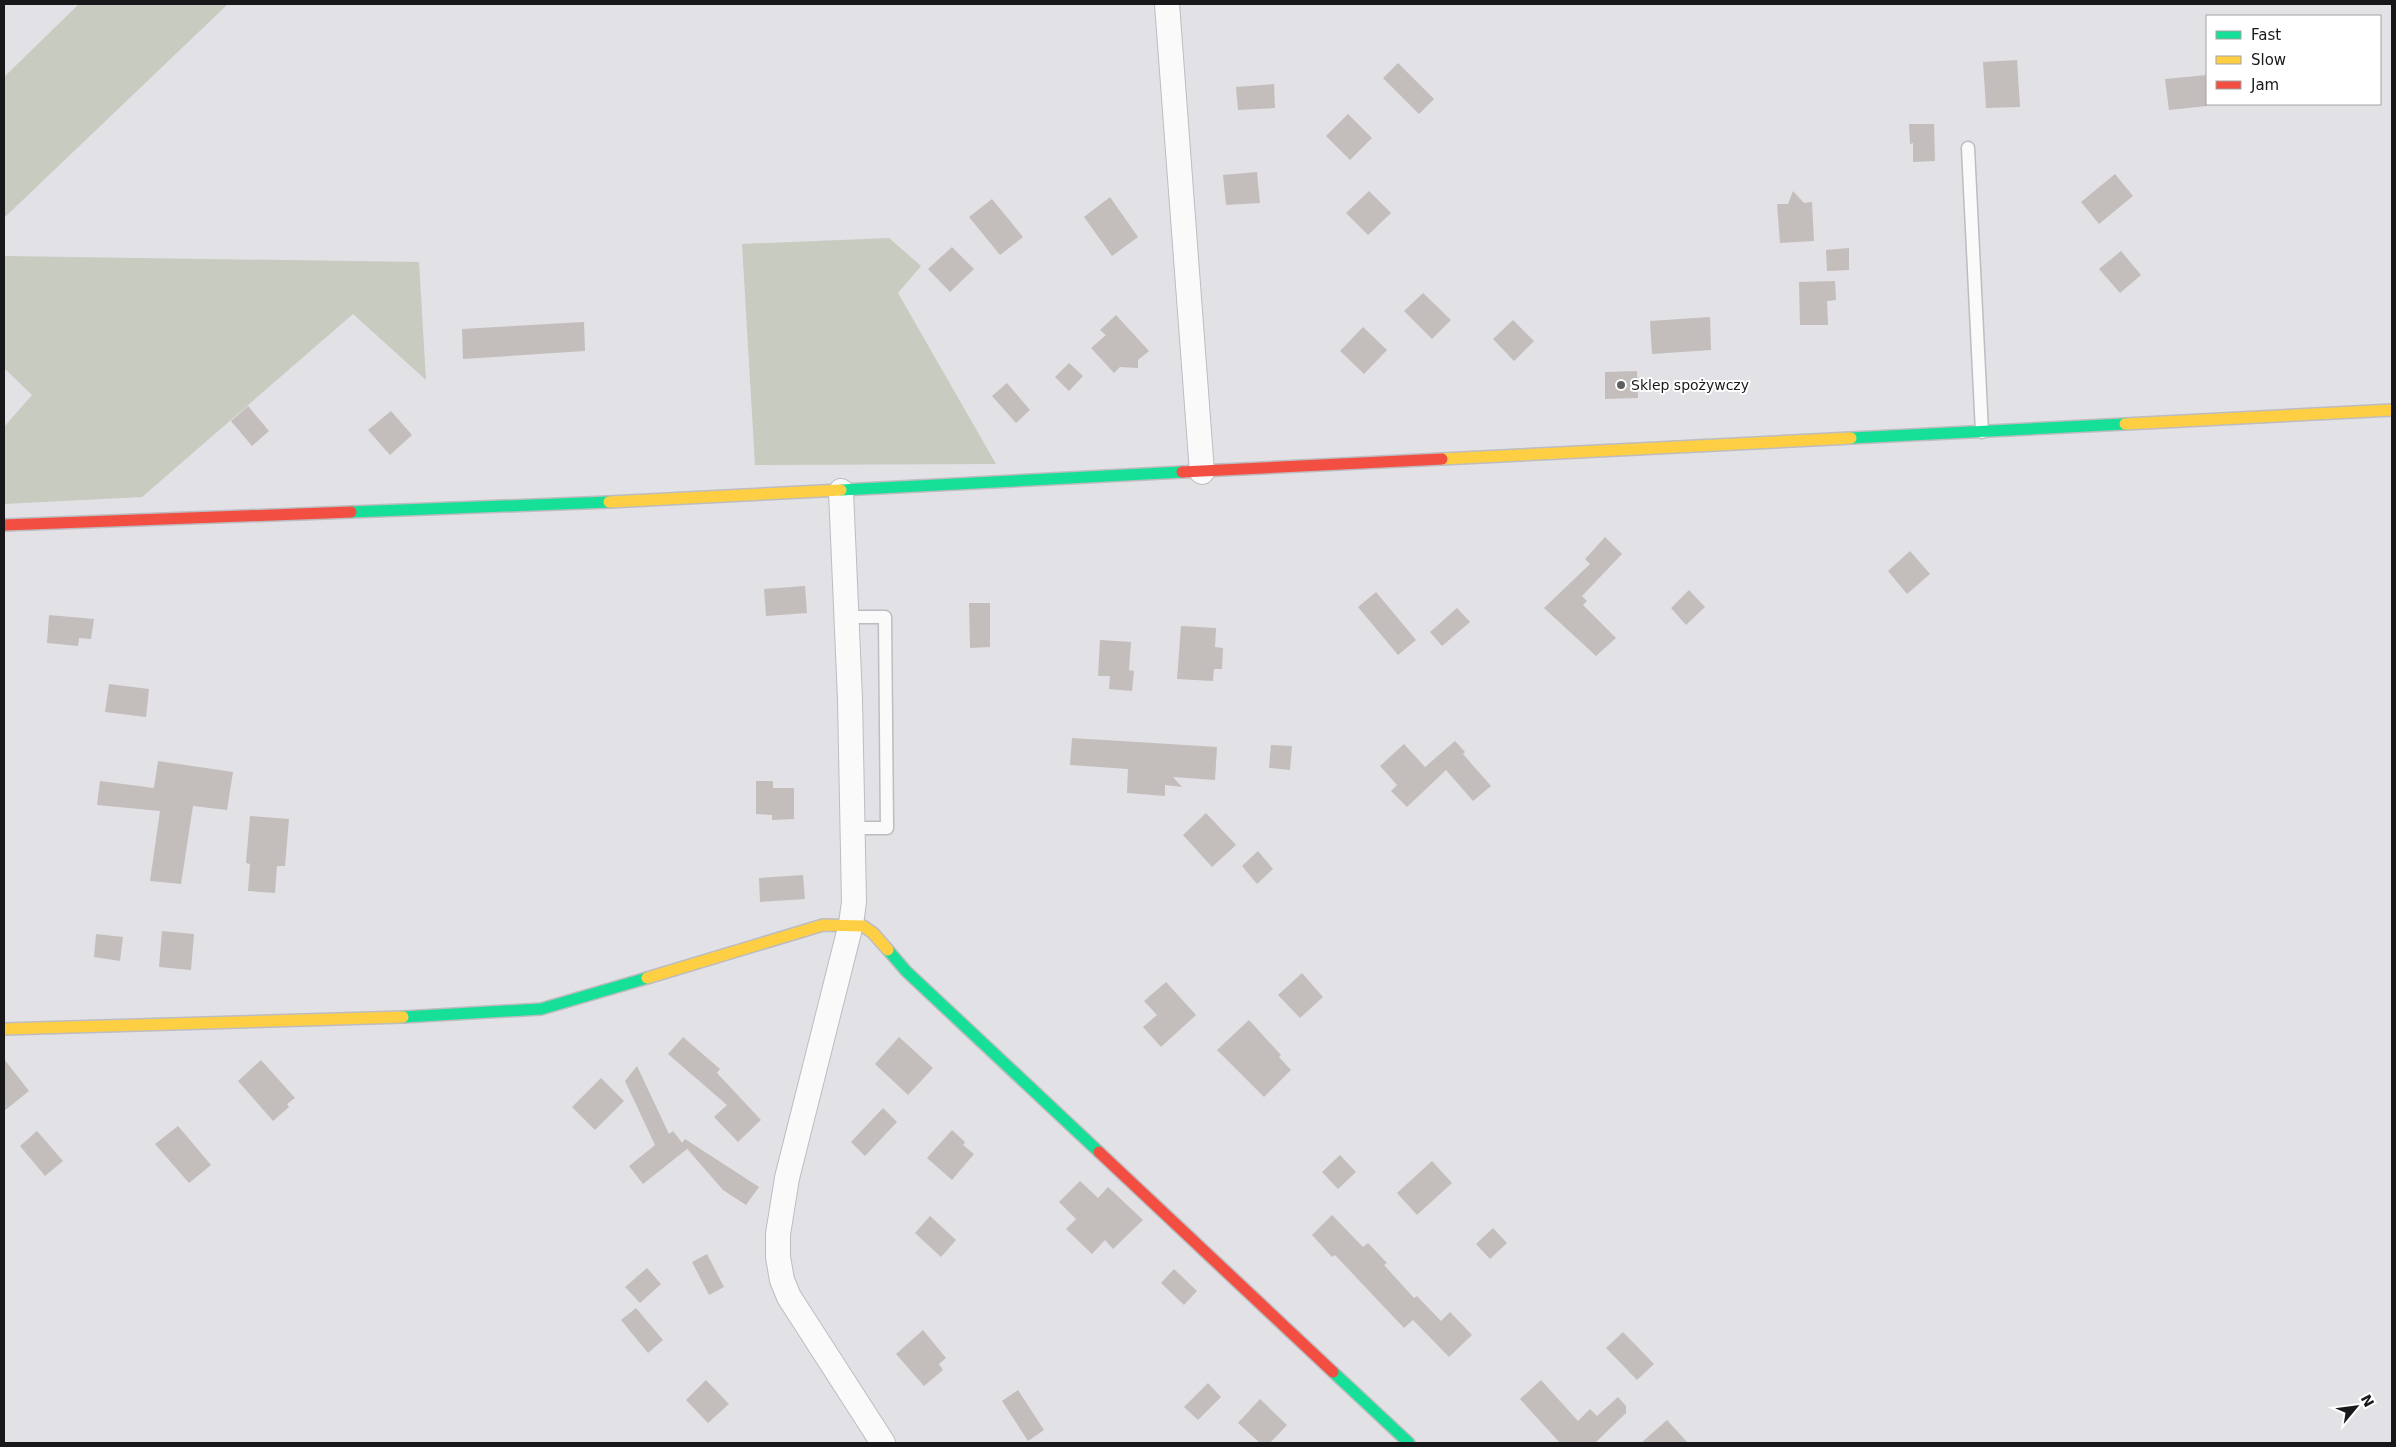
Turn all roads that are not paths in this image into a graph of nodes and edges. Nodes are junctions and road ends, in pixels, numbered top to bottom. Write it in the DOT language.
graph roads {
  1 [pos="1167,4"];
  2 [pos="1968,148"];
  3 [pos="2392,410"];
  4 [pos="1982,432"];
  5 [pos="1202,472"];
  6 [pos="840,491"];
  7 [pos="4,525"];
  8 [pos="847,617"];
  9 [pos="854,828"];
  10 [pos="851,924"];
  11 [pos="4,1029"];
  12 [pos="883,1443"];
  13 [pos="1408,1443"];
  1 -- 5 [label="street"];
  2 -- 4 [label="lane"];
  3 -- 4 [label="main road"];
  4 -- 5 [label="main road"];
  5 -- 6 [label="main road"];
  6 -- 7 [label="main road"];
  6 -- 8 [label="street"];
  8 -- 9 [label="street"];
  8 -- 9 [label="lane"];
  9 -- 10 [label="street"];
  10 -- 11 [label="main road"];
  10 -- 12 [label="street"];
  10 -- 13 [label="main road"];
}
